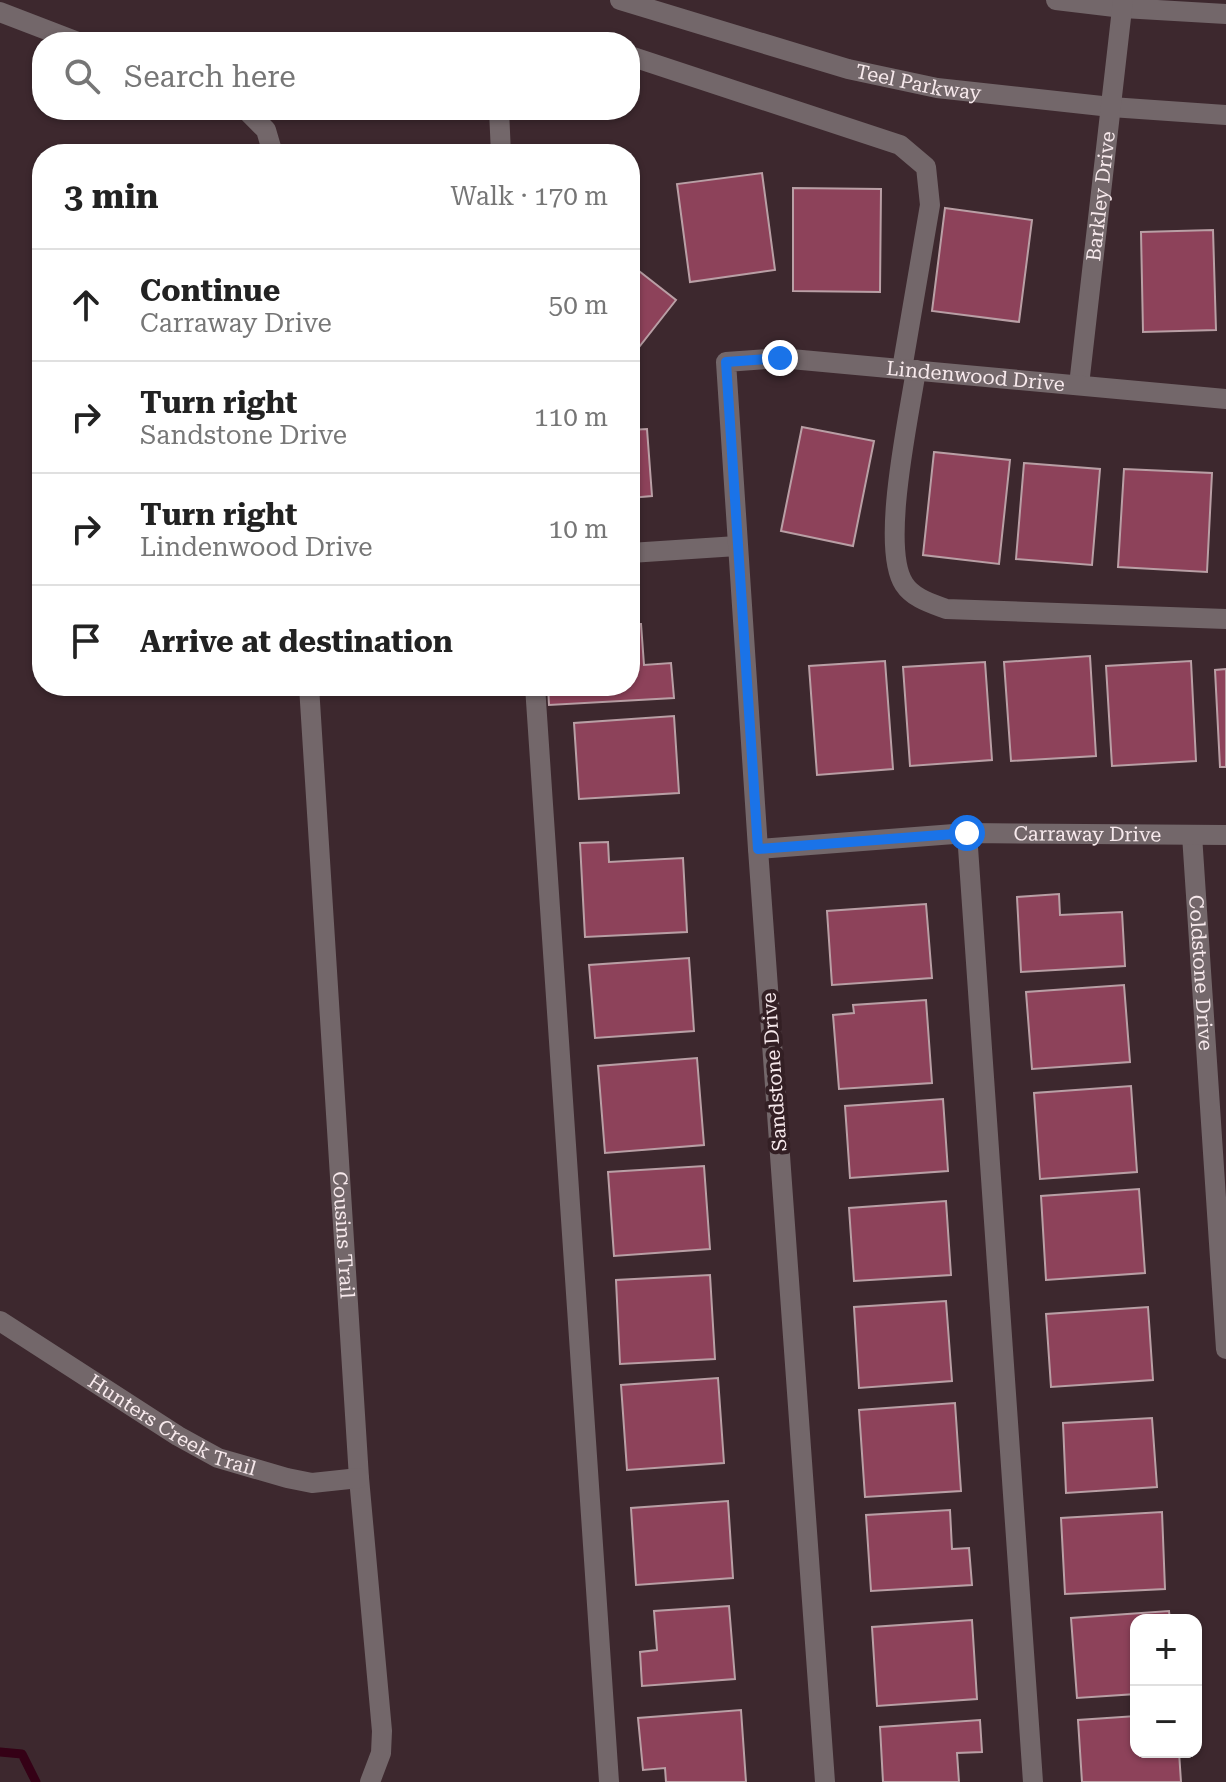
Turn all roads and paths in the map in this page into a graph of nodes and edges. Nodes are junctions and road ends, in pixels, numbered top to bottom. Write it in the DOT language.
graph roads {
  1 [pos="620,0"];
  2 [pos="1056,0"];
  3 [pos="1123,4"];
  4 [pos="0,12"];
  5 [pos="1226,14"];
  6 [pos="52,32"];
  7 [pos="640,59"];
  8 [pos="1111,107"];
  9 [pos="1226,115"];
  10 [pos="256,120"];
  11 [pos="499,120"];
  12 [pos="270,144"];
  13 [pos="501,144"];
  14 [pos="726,362"];
  15 [pos="909,370"];
  16 [pos="1079,385"];
  17 [pos="1226,399"];
  18 [pos="737,546"];
  19 [pos="640,552"];
  20 [pos="1226,619"];
  21 [pos="310,696"];
  22 [pos="536,696"];
  23 [pos="967,833"];
  24 [pos="1192,835"];
  25 [pos="1226,835"];
  26 [pos="758,849"];
  27 [pos="1224,1289"];
  28 [pos="0,1321"];
  29 [pos="1226,1349"];
  30 [pos="359,1478"];
  31 [pos="370,1782"];
  32 [pos="609,1782"];
  33 [pos="825,1782"];
  34 [pos="1033,1782"];
  1 -- 8 [label="street, Teel Parkway"];
  2 -- 3 [label="street"];
  3 -- 5 [label="street"];
  3 -- 8 [label="street, Barkley Drive"];
  4 -- 6 [label="street"];
  7 -- 15 [label="street"];
  8 -- 9 [label="street, Teel Parkway"];
  8 -- 16 [label="street, Barkley Drive"];
  10 -- 12 [label="street"];
  11 -- 13 [label="street"];
  14 -- 15 [label="street, Lindenwood Drive"];
  14 -- 18 [label="street, Sandstone Drive"];
  15 -- 16 [label="street, Lindenwood Drive"];
  15 -- 20 [label="street"];
  16 -- 17 [label="street, Lindenwood Drive"];
  18 -- 19 [label="street"];
  18 -- 26 [label="street, Sandstone Drive"];
  21 -- 30 [label="street, Cousins Trail"];
  22 -- 32 [label="street"];
  23 -- 24 [label="street, Carraway Drive"];
  23 -- 26 [label="street, Carraway Drive"];
  23 -- 34 [label="street"];
  24 -- 25 [label="street, Carraway Drive"];
  24 -- 27 [label="street, Coldstone Drive"];
  26 -- 33 [label="street, Sandstone Drive"];
  27 -- 29 [label="street, Coldstone Drive"];
  28 -- 30 [label="street, Hunters Creek Trail"];
  30 -- 31 [label="street, Cousins Trail"];
}
